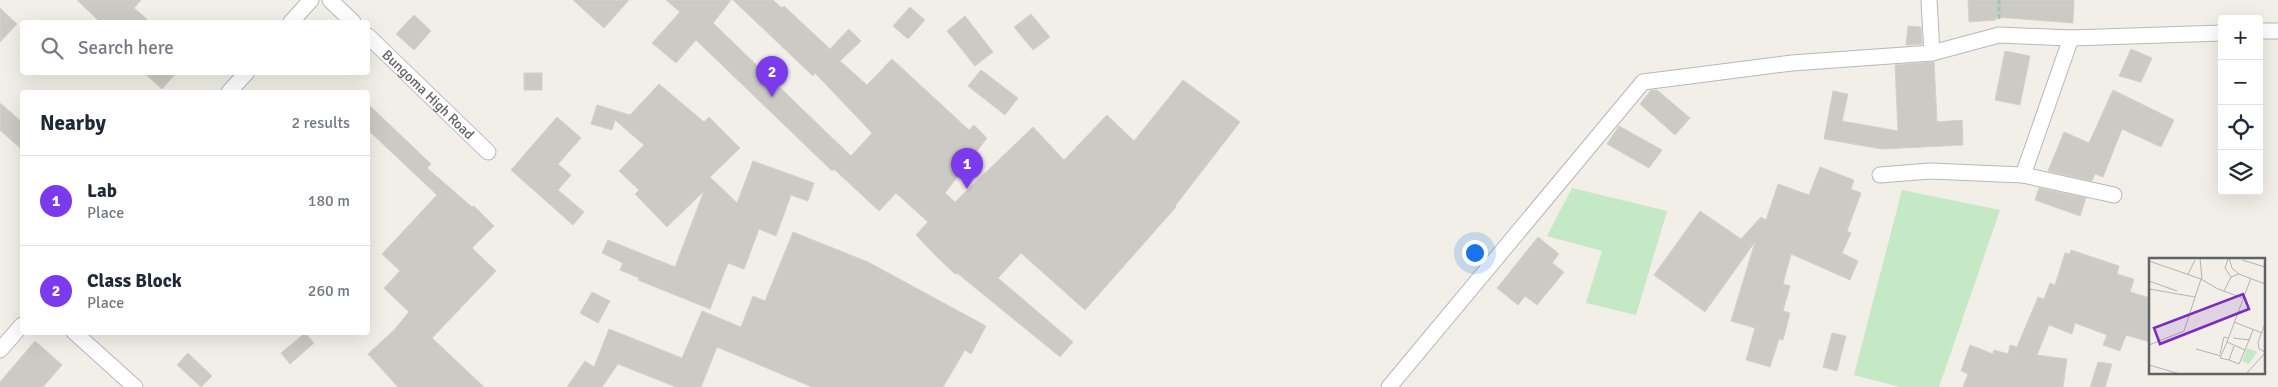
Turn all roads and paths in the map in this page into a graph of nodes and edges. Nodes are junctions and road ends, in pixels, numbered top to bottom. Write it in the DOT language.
graph roads {
  1 [pos="311,0"];
  2 [pos="330,0"];
  3 [pos="1929,0"];
  4 [pos="293,20"];
  5 [pos="351,20"];
  6 [pos="2263,31"];
  7 [pos="2278,31"];
  8 [pos="2218,33"];
  9 [pos="370,38"];
  10 [pos="2071,38"];
  11 [pos="1932,53"];
  12 [pos="244,75"];
  13 [pos="231,90"];
  14 [pos="488,152"];
  15 [pos="1880,175"];
  16 [pos="2023,175"];
  17 [pos="2114,195"];
  18 [pos="20,327"];
  19 [pos="77,335"];
  20 [pos="0,350"];
  21 [pos="135,387"];
  22 [pos="1388,387"];
  1 -- 4 [label="street"];
  2 -- 5 [label="street"];
  3 -- 11 [label="street"];
  6 -- 7 [label="street"];
  8 -- 10 [label="street"];
  9 -- 14 [label="street, Bungoma High Road"];
  10 -- 11 [label="street"];
  10 -- 16 [label="street"];
  11 -- 22 [label="street"];
  12 -- 13 [label="street"];
  15 -- 16 [label="street"];
  16 -- 17 [label="street"];
  18 -- 20 [label="street"];
  19 -- 21 [label="street"];
}
